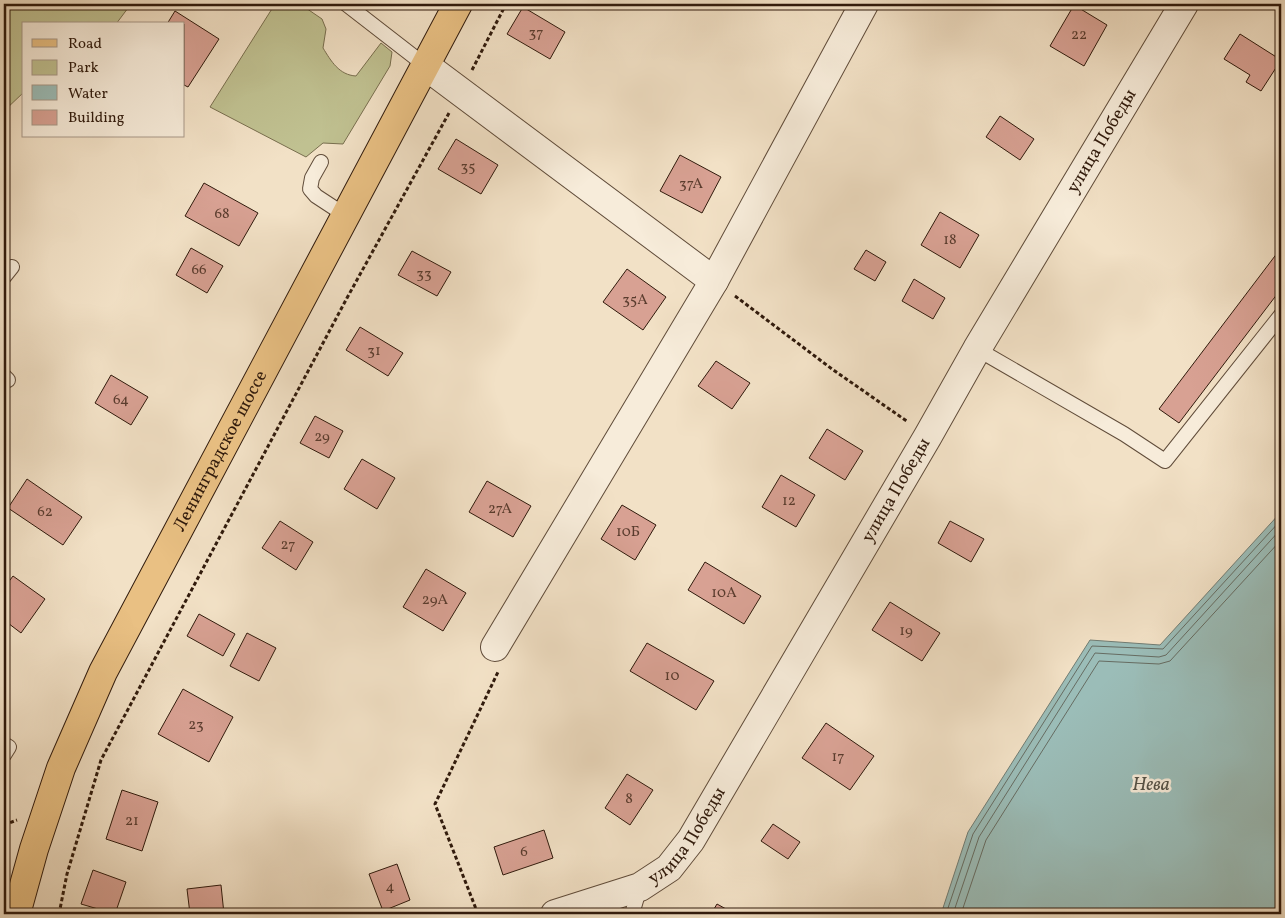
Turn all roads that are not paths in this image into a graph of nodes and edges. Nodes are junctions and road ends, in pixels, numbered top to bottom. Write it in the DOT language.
graph roads {
  1 [pos="346,4"];
  2 [pos="458,4"];
  3 [pos="864,4"];
  4 [pos="1184,4"];
  5 [pos="426,66"];
  6 [pos="321,162"];
  7 [pos="345,215"];
  8 [pos="714,281"];
  9 [pos="1281,315"];
  10 [pos="977,349"];
  11 [pos="495,647"];
  12 [pos="4,744"];
  13 [pos="4,755"];
  14 [pos="640,887"];
  15 [pos="16,914"];
  16 [pos="554,914"];
  17 [pos="632,914"];
  1 -- 5 [label="lane"];
  2 -- 5 [label="main road, Ленинградское шоссе"];
  3 -- 8 [label="street"];
  4 -- 10 [label="street, улица Победы"];
  5 -- 7 [label="main road, Ленинградское шоссе"];
  5 -- 8 [label="street"];
  6 -- 7 [label="lane"];
  7 -- 15 [label="main road, Ленинградское шоссе"];
  8 -- 11 [label="street"];
  9 -- 10 [label="lane"];
  10 -- 14 [label="street, улица Победы"];
  12 -- 13 [label="lane"];
  14 -- 16 [label="street, улица Победы"];
  14 -- 17 [label="lane"];
}
